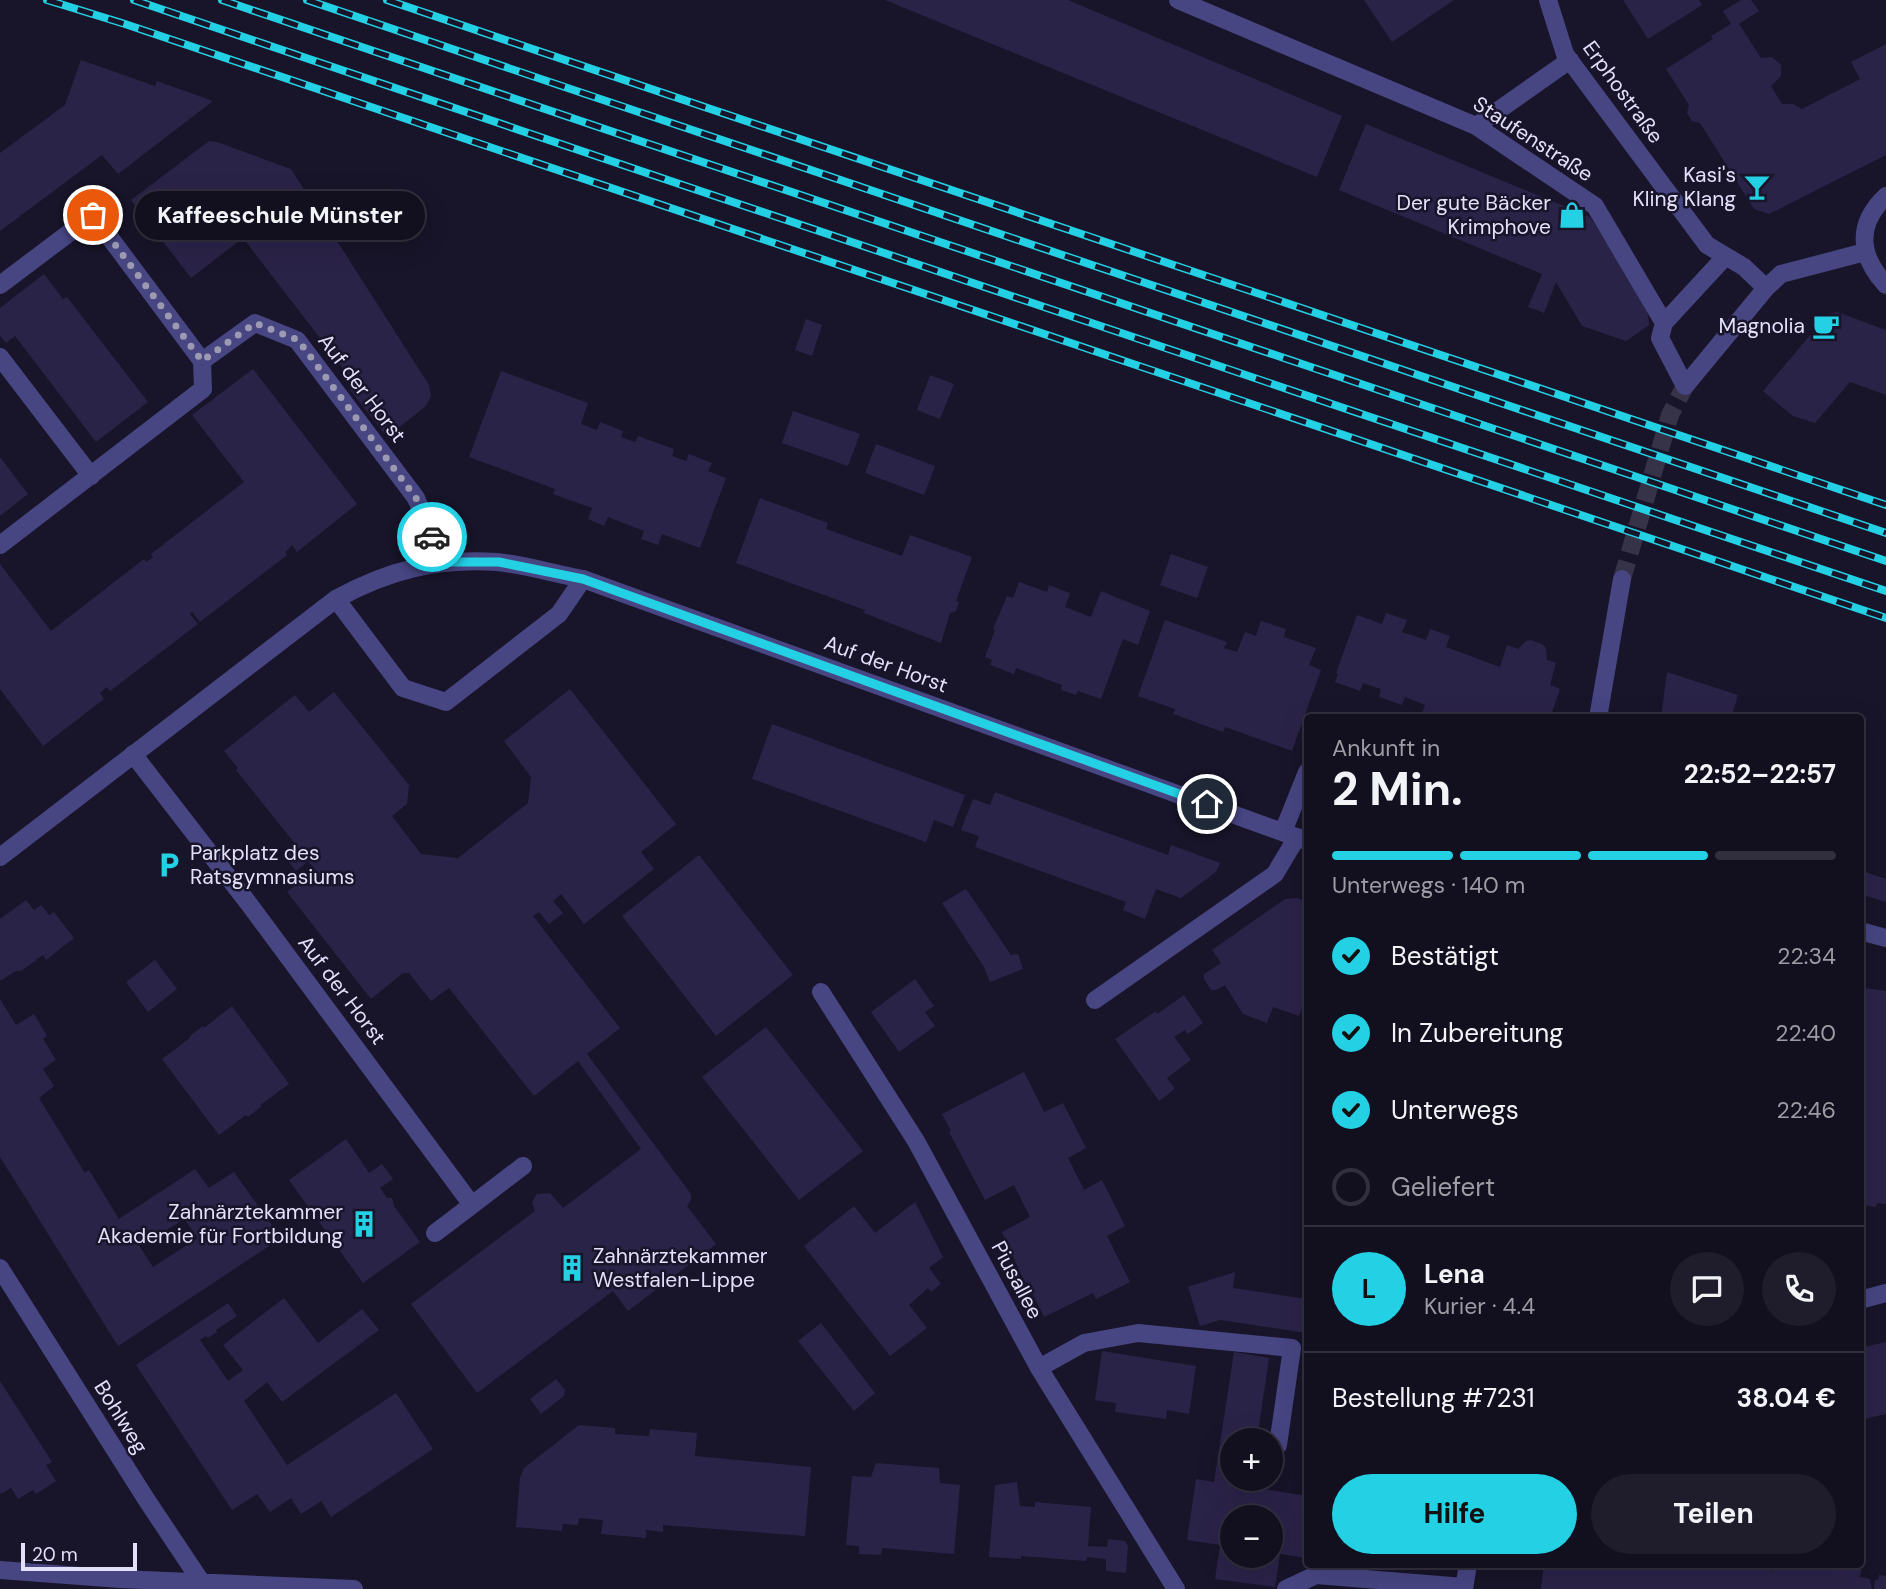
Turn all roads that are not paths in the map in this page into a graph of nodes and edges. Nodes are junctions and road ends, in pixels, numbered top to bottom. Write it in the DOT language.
graph roads {
  1 [pos="1178,0"];
  2 [pos="1548,0"];
  3 [pos="1568,57"];
  4 [pos="1471,123"];
  5 [pos="1886,196"];
  6 [pos="1865,252"];
  7 [pos="1725,257"];
  8 [pos="0,285"];
  9 [pos="1886,285"];
  10 [pos="1766,288"];
  11 [pos="1664,323"];
  12 [pos="0,357"];
  13 [pos="202,361"];
  14 [pos="91,476"];
  15 [pos="0,545"];
  16 [pos="442,562"];
  17 [pos="583,579"];
  18 [pos="1622,579"];
  19 [pos="336,600"];
  20 [pos="1599,714"];
  21 [pos="132,754"];
  22 [pos="1304,790"];
  23 [pos="1296,837"];
  24 [pos="0,857"];
  25 [pos="1864,932"];
  26 [pos="1886,938"];
  27 [pos="821,992"];
  28 [pos="1095,1000"];
  29 [pos="523,1166"];
  30 [pos="472,1205"];
  31 [pos="435,1233"];
  32 [pos="0,1268"];
  33 [pos="1886,1293"];
  34 [pos="1864,1299"];
  35 [pos="1039,1368"];
  36 [pos="1280,1428"];
  37 [pos="1467,1568"];
  38 [pos="0,1570"];
  39 [pos="204,1585"];
  40 [pos="1464,1588"];
  41 [pos="354,1589"];
  42 [pos="1176,1589"];
  43 [pos="1286,1589"];
  1 -- 4 [label="street, Staufenstraße"];
  2 -- 3 [label="street, Erphostraße"];
  3 -- 4 [label="street"];
  3 -- 7 [label="street, Erphostraße"];
  4 -- 11 [label="street, Staufenstraße"];
  5 -- 6 [label="street"];
  6 -- 9 [label="street"];
  6 -- 10 [label="street"];
  7 -- 10 [label="street, Erphostraße"];
  7 -- 11 [label="street"];
  8 -- 13 [label="street"];
  10 -- 11 [label="street, Staufenstraße"];
  12 -- 14 [label="street"];
  13 -- 14 [label="street"];
  13 -- 16 [label="street, Auf der Horst"];
  14 -- 15 [label="street"];
  16 -- 17 [label="street, Auf der Horst"];
  16 -- 19 [label="street, Auf der Horst"];
  17 -- 19 [label="street"];
  17 -- 23 [label="street, Auf der Horst"];
  18 -- 20 [label="street"];
  19 -- 21 [label="street, Auf der Horst"];
  21 -- 24 [label="street, Auf der Horst"];
  21 -- 30 [label="street, Auf der Horst"];
  22 -- 23 [label="street"];
  23 -- 28 [label="street"];
  25 -- 26 [label="street"];
  27 -- 35 [label="street, Piusallee"];
  29 -- 30 [label="street"];
  30 -- 31 [label="street"];
  32 -- 39 [label="street, Bohlweg"];
  33 -- 34 [label="street"];
  35 -- 36 [label="street"];
  35 -- 42 [label="street, Piusallee"];
  37 -- 40 [label="street"];
  38 -- 39 [label="street"];
  39 -- 41 [label="street"];
  40 -- 43 [label="street"];
}
